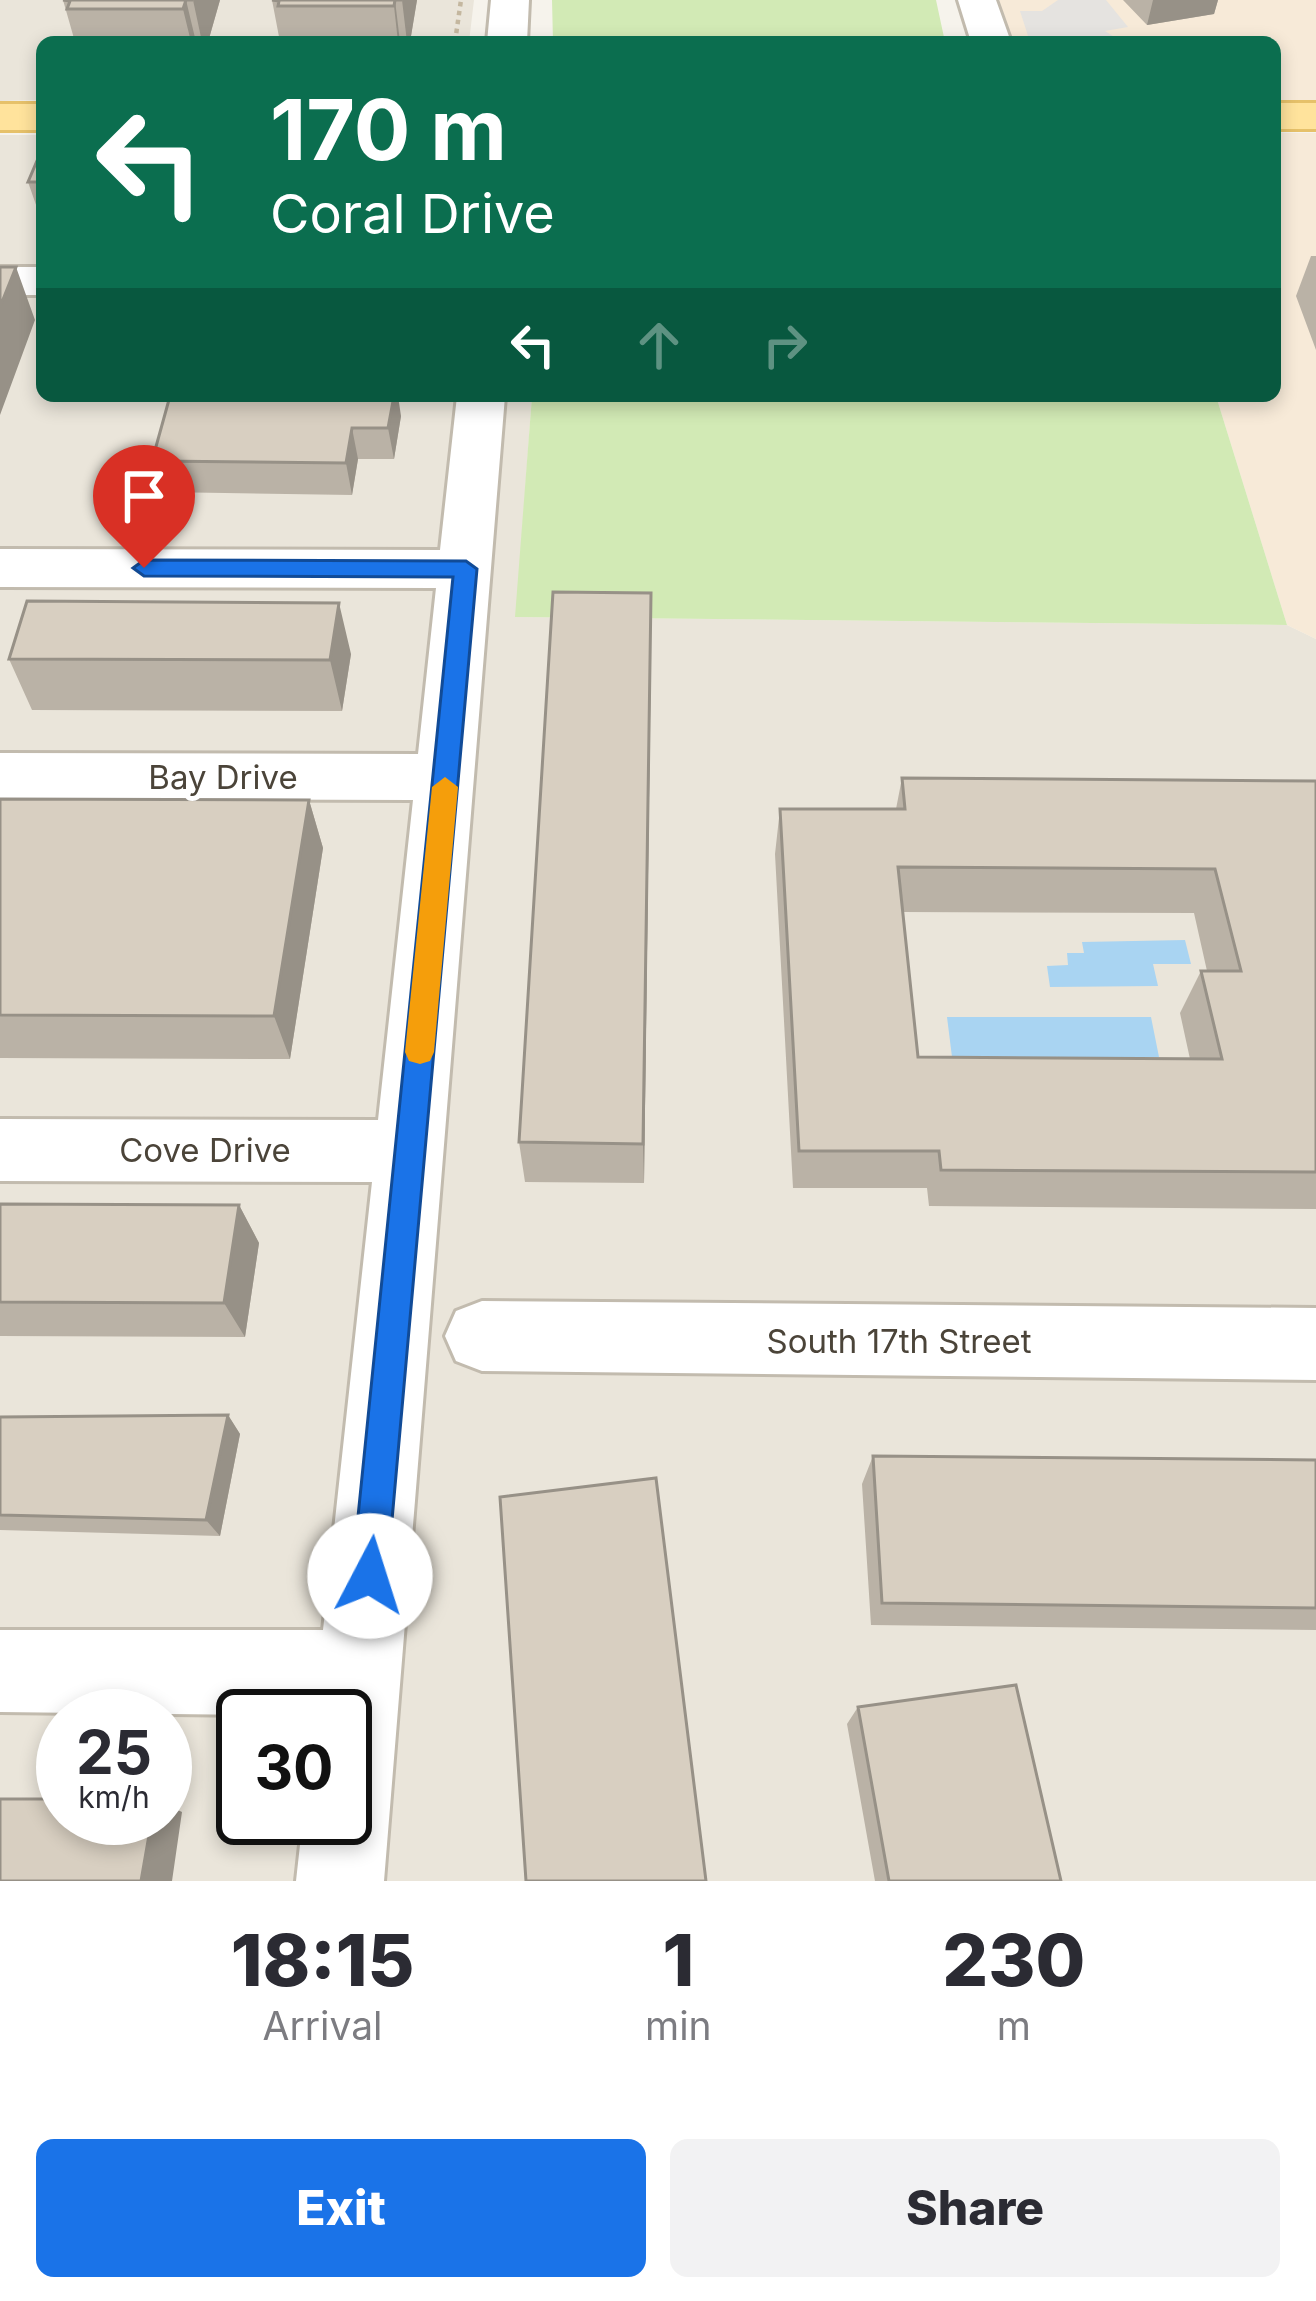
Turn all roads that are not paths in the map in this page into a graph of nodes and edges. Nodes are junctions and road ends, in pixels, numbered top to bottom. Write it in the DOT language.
graph roads {
  1 [pos="510,0"];
  2 [pos="977,0"];
  3 [pos="507,36"];
  4 [pos="989,36"];
  5 [pos="1281,116"];
  6 [pos="1316,116"];
  7 [pos="0,117"];
  8 [pos="36,117"];
  9 [pos="0,281"];
  10 [pos="36,281"];
  11 [pos="480,402"];
  12 [pos="0,568"];
  13 [pos="466,569"];
  14 [pos="0,776"];
  15 [pos="446,777"];
  16 [pos="0,1150"];
  17 [pos="410,1150"];
  18 [pos="482,1336"];
  19 [pos="1316,1344"];
  20 [pos="0,1671"];
  21 [pos="361,1671"];
  22 [pos="340,1881"];
  1 -- 3 [label="street"];
  2 -- 4 [label="street"];
  5 -- 6 [label="main road"];
  7 -- 8 [label="main road"];
  9 -- 10 [label="street"];
  11 -- 13 [label="street"];
  12 -- 13 [label="street"];
  13 -- 15 [label="street"];
  14 -- 15 [label="street, Bay Drive"];
  15 -- 17 [label="street"];
  16 -- 17 [label="street, Cove Drive"];
  17 -- 21 [label="street"];
  18 -- 19 [label="street, South 17th Street"];
  20 -- 21 [label="street"];
  21 -- 22 [label="street"];
}
